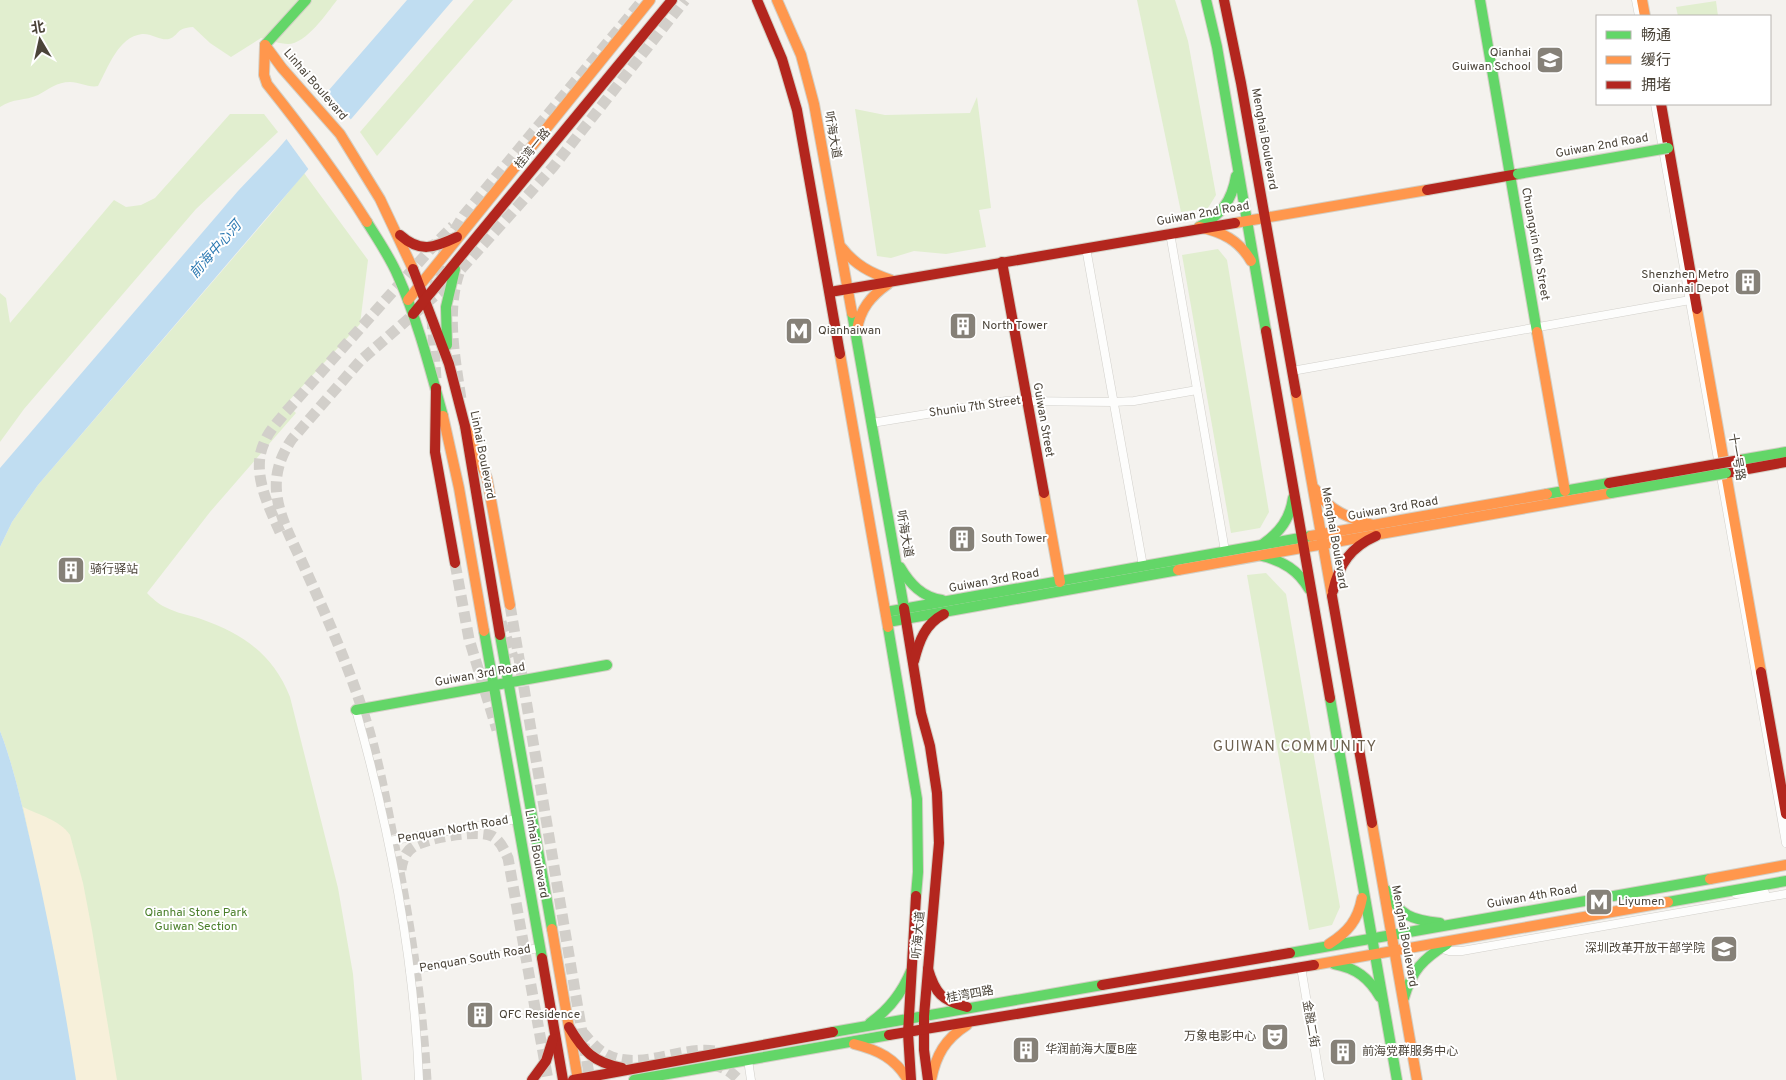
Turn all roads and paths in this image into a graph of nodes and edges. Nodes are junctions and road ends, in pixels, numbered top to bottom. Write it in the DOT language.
graph roads {
  1 [pos="306,0"];
  2 [pos="650,0"];
  3 [pos="672,0"];
  4 [pos="757,0"];
  5 [pos="777,0"];
  6 [pos="1206,0"];
  7 [pos="1224,0"];
  8 [pos="1480,0"];
  9 [pos="1636,0"];
  10 [pos="1642,0"];
  11 [pos="1639,15"];
  12 [pos="1645,15"];
  13 [pos="265,45"];
  14 [pos="1655,105"];
  15 [pos="1661,105"];
  16 [pos="1668,148"];
  17 [pos="1237,165"];
  18 [pos="1514,174"];
  19 [pos="1264,216"];
  20 [pos="1246,219"];
  21 [pos="1199,228"];
  22 [pos="397,232"];
  23 [pos="1170,233"];
  24 [pos="460,235"];
  25 [pos="840,245"];
  26 [pos="1086,248"];
  27 [pos="457,262"];
  28 [pos="1002,262"];
  29 [pos="1256,271"];
  30 [pos="893,281"];
  31 [pos="420,285"];
  32 [pos="848,289"];
  33 [pos="830,292"];
  34 [pos="408,300"];
  35 [pos="426,300"];
  36 [pos="1690,300"];
  37 [pos="413,314"];
  38 [pos="1536,327"];
  39 [pos="856,339"];
  40 [pos="448,364"];
  41 [pos="1292,371"];
  42 [pos="436,388"];
  43 [pos="1197,390"];
  44 [pos="1027,400"];
  45 [pos="1114,402"];
  46 [pos="872,423"];
  47 [pos="465,426"];
  48 [pos="1786,452"];
  49 [pos="1786,462"];
  50 [pos="1741,465"];
  51 [pos="1725,468"];
  52 [pos="1312,483"];
  53 [pos="1294,487"];
  54 [pos="1610,488"];
  55 [pos="1565,491"];
  56 [pos="1373,525"];
  57 [pos="1321,534"];
  58 [pos="1376,536"];
  59 [pos="1302,537"];
  60 [pos="1262,544"];
  61 [pos="1323,545"];
  62 [pos="1304,549"];
  63 [pos="1225,551"];
  64 [pos="1262,556"];
  65 [pos="897,562"];
  66 [pos="455,563"];
  67 [pos="1143,566"];
  68 [pos="1060,582"];
  69 [pos="1332,598"];
  70 [pos="1313,601"];
  71 [pos="510,604"];
  72 [pos="953,606"];
  73 [pos="905,614"];
  74 [pos="887,617"];
  75 [pos="608,665"];
  76 [pos="913,667"];
  77 [pos="508,683"];
  78 [pos="493,686"];
  79 [pos="356,710"];
  80 [pos="1786,814"];
  81 [pos="517,819"];
  82 [pos="389,842"];
  83 [pos="1786,843"];
  84 [pos="1786,864"];
  85 [pos="1381,879"];
  86 [pos="1786,881"];
  87 [pos="1363,889"];
  88 [pos="1786,890"];
  89 [pos="1714,894"];
  90 [pos="1786,894"];
  91 [pos="1452,924"];
  92 [pos="1391,936"];
  93 [pos="1372,939"];
  94 [pos="1453,941"];
  95 [pos="1430,945"];
  96 [pos="540,948"];
  97 [pos="1322,948"];
  98 [pos="1440,949"];
  99 [pos="1394,951"];
  100 [pos="1375,955"];
  101 [pos="1325,963"];
  102 [pos="1301,967"];
  103 [pos="410,970"];
  104 [pos="928,970"];
  105 [pos="911,971"];
  106 [pos="1403,1001"];
  107 [pos="1384,1005"];
  108 [pos="971,1008"];
  109 [pos="924,1016"];
  110 [pos="908,1018"];
  111 [pos="973,1022"];
  112 [pos="866,1026"];
  113 [pos="569,1027"];
  114 [pos="923,1030"];
  115 [pos="554,1033"];
  116 [pos="908,1033"];
  117 [pos="845,1042"];
  118 [pos="748,1060"];
  119 [pos="631,1069"];
  120 [pos="420,1080"];
  121 [pos="532,1080"];
  122 [pos="563,1080"];
  123 [pos="577,1080"];
  124 [pos="634,1080"];
  125 [pos="752,1080"];
  126 [pos="910,1080"];
  127 [pos="930,1080"];
  128 [pos="1320,1080"];
  129 [pos="1397,1080"];
  130 [pos="1417,1080"];
  1 -- 13 [label="main road"];
  2 -- 24 [label="main road, 桂湾一路"];
  3 -- 27 [label="main road, 桂湾一路"];
  4 -- 33 [label="main road, 听海大道"];
  5 -- 25 [label="main road, 听海大道"];
  6 -- 17 [label="main road"];
  7 -- 19 [label="main road, Menghai Boulevard"];
  8 -- 18 [label="main road, Chuangxin 6th Street"];
  9 -- 11 [label="street"];
  10 -- 12 [label="main road"];
  13 -- 22 [label="main road, Linhai Boulevard"];
  13 -- 34 [label="main road, Linhai Boulevard"];
  14 -- 36 [label="street"];
  15 -- 16 [label="main road, 十一号路"];
  16 -- 18 [label="main road, Guiwan 2nd Road, bridge"];
  16 -- 51 [label="main road, 十一号路"];
  17 -- 20 [label="main road"];
  17 -- 21 [label="main road"];
  18 -- 19 [label="main road, Guiwan 2nd Road"];
  18 -- 38 [label="main road, Chuangxin 6th Street"];
  19 -- 20 [label="main road, Guiwan 2nd Road"];
  19 -- 41 [label="main road, Menghai Boulevard"];
  20 -- 21 [label="main road, Guiwan 2nd Road"];
  20 -- 29 [label="main road"];
  21 -- 23 [label="main road, Guiwan 2nd Road"];
  21 -- 29 [label="main road"];
  22 -- 24 [label="main road"];
  22 -- 31 [label="main road, Linhai Boulevard"];
  23 -- 26 [label="main road, Guiwan 2nd Road"];
  23 -- 43 [label="street"];
  24 -- 31 [label="main road, 桂湾一路"];
  25 -- 30 [label="main road"];
  25 -- 32 [label="main road, 听海大道"];
  26 -- 28 [label="main road, Guiwan 2nd Road"];
  26 -- 45 [label="street"];
  27 -- 35 [label="main road, 桂湾一路"];
  27 -- 40 [label="main road"];
  28 -- 30 [label="main road, Guiwan 2nd Road"];
  28 -- 44 [label="main road, Guiwan Street"];
  29 -- 53 [label="main road"];
  30 -- 32 [label="main road, Guiwan 2nd Road"];
  30 -- 39 [label="main road"];
  31 -- 34 [label="main road, 桂湾一路"];
  31 -- 35 [label="main road, Linhai Boulevard"];
  32 -- 33 [label="main road, Guiwan 2nd Road"];
  32 -- 39 [label="main road, 听海大道"];
  33 -- 74 [label="main road, 听海大道"];
  34 -- 37 [label="main road, Linhai Boulevard"];
  35 -- 37 [label="main road, 桂湾一路"];
  35 -- 40 [label="main road, Linhai Boulevard"];
  36 -- 38 [label="street"];
  36 -- 83 [label="street"];
  37 -- 42 [label="main road, Linhai Boulevard"];
  38 -- 41 [label="street"];
  38 -- 55 [label="main road, Chuangxin 6th Street"];
  39 -- 46 [label="main road, 听海大道"];
  40 -- 47 [label="main road, Linhai Boulevard"];
  41 -- 52 [label="main road, Menghai Boulevard"];
  42 -- 66 [label="main road"];
  42 -- 78 [label="main road, Linhai Boulevard"];
  43 -- 45 [label="street, Shuniu 7th Street"];
  43 -- 63 [label="street"];
  44 -- 45 [label="street, Shuniu 7th Street"];
  44 -- 46 [label="street, Shuniu 7th Street"];
  44 -- 68 [label="main road, Guiwan Street"];
  45 -- 67 [label="street"];
  46 -- 65 [label="main road, 听海大道"];
  47 -- 71 [label="main road"];
  47 -- 77 [label="main road, Linhai Boulevard"];
  48 -- 50 [label="main road, Guiwan 3rd Road"];
  49 -- 50 [label="main road, Guiwan 3rd Road"];
  50 -- 51 [label="main road, Guiwan 3rd Road"];
  51 -- 54 [label="main road, Guiwan 3rd Road, bridge"];
  51 -- 80 [label="main road, 十一号路"];
  52 -- 56 [label="main road"];
  52 -- 57 [label="main road, Menghai Boulevard"];
  53 -- 59 [label="main road"];
  53 -- 60 [label="main road"];
  54 -- 55 [label="main road, Guiwan 3rd Road"];
  54 -- 58 [label="main road, Guiwan 3rd Road"];
  55 -- 56 [label="main road, Guiwan 3rd Road"];
  56 -- 57 [label="main road, Guiwan 3rd Road"];
  57 -- 59 [label="main road, Guiwan 3rd Road"];
  57 -- 61 [label="main road, Menghai Boulevard"];
  58 -- 61 [label="main road, Guiwan 3rd Road"];
  58 -- 69 [label="main road"];
  59 -- 60 [label="main road, Guiwan 3rd Road"];
  59 -- 62 [label="main road"];
  60 -- 63 [label="main road, Guiwan 3rd Road"];
  61 -- 62 [label="main road, Guiwan 3rd Road"];
  61 -- 69 [label="main road, Menghai Boulevard"];
  62 -- 64 [label="main road, Guiwan 3rd Road"];
  62 -- 70 [label="main road"];
  63 -- 67 [label="main road, Guiwan 3rd Road"];
  64 -- 70 [label="main road"];
  64 -- 72 [label="main road, Guiwan 3rd Road"];
  65 -- 72 [label="main road"];
  65 -- 73 [label="main road, 听海大道"];
  67 -- 68 [label="main road, Guiwan 3rd Road"];
  68 -- 72 [label="main road, Guiwan 3rd Road"];
  69 -- 85 [label="main road, Menghai Boulevard"];
  70 -- 87 [label="main road"];
  72 -- 73 [label="main road, Guiwan 3rd Road"];
  72 -- 76 [label="main road"];
  73 -- 74 [label="main road, Guiwan 3rd Road"];
  73 -- 76 [label="main road, 听海大道"];
  74 -- 105 [label="main road, 听海大道"];
  75 -- 77 [label="main road, Guiwan 3rd Road"];
  76 -- 104 [label="main road, 听海大道"];
  77 -- 78 [label="main road, Guiwan 3rd Road"];
  77 -- 113 [label="main road, Linhai Boulevard"];
  78 -- 79 [label="main road, Guiwan 3rd Road"];
  78 -- 81 [label="main road, Linhai Boulevard"];
  79 -- 82 [label="street"];
  81 -- 82 [label="street, Penquan North Road"];
  81 -- 96 [label="main road, Linhai Boulevard"];
  82 -- 103 [label="street"];
  84 -- 91 [label="main road, Guiwan 4th Road"];
  85 -- 91 [label="main road"];
  85 -- 92 [label="main road, Menghai Boulevard"];
  86 -- 89 [label="main road"];
  87 -- 93 [label="main road"];
  87 -- 97 [label="main road"];
  88 -- 89 [label="street"];
  89 -- 94 [label="main road"];
  90 -- 98 [label="street"];
  91 -- 92 [label="main road, Guiwan 4th Road"];
  92 -- 93 [label="main road, Guiwan 4th Road"];
  92 -- 99 [label="main road, Menghai Boulevard"];
  93 -- 97 [label="main road, 桂湾四路"];
  93 -- 100 [label="main road"];
  94 -- 95 [label="main road"];
  94 -- 98 [label="main road"];
  95 -- 98 [label="street"];
  95 -- 99 [label="main road"];
  96 -- 103 [label="street, Penquan South Road"];
  96 -- 115 [label="main road, Linhai Boulevard"];
  97 -- 108 [label="main road, 桂湾四路"];
  98 -- 106 [label="main road"];
  99 -- 100 [label="main road"];
  99 -- 106 [label="main road, Menghai Boulevard"];
  100 -- 101 [label="main road"];
  100 -- 107 [label="main road"];
  101 -- 102 [label="main road"];
  101 -- 107 [label="main road"];
  102 -- 111 [label="main road"];
  102 -- 128 [label="street, 金融二街"];
  103 -- 120 [label="street"];
  104 -- 108 [label="main road"];
  104 -- 109 [label="main road, 听海大道"];
  105 -- 110 [label="main road, 听海大道"];
  105 -- 112 [label="main road"];
  106 -- 130 [label="main road, Menghai Boulevard"];
  107 -- 129 [label="main road"];
  108 -- 109 [label="main road, 桂湾四路"];
  109 -- 110 [label="main road, 桂湾四路"];
  109 -- 114 [label="main road, 听海大道"];
  110 -- 112 [label="main road, 桂湾四路"];
  110 -- 116 [label="main road, 听海大道"];
  111 -- 114 [label="main road"];
  111 -- 127 [label="main road"];
  112 -- 119 [label="main road, 桂湾四路"];
  113 -- 119 [label="main road"];
  113 -- 123 [label="main road, Linhai Boulevard"];
  114 -- 116 [label="main road"];
  114 -- 127 [label="main road, 听海大道"];
  115 -- 121 [label="main road"];
  115 -- 122 [label="main road, Linhai Boulevard"];
  116 -- 117 [label="main road"];
  116 -- 126 [label="main road, 听海大道"];
  117 -- 118 [label="main road"];
  117 -- 126 [label="main road"];
  118 -- 124 [label="main road"];
  118 -- 125 [label="street"];
  119 -- 123 [label="main road, 桂湾四路"];
}
